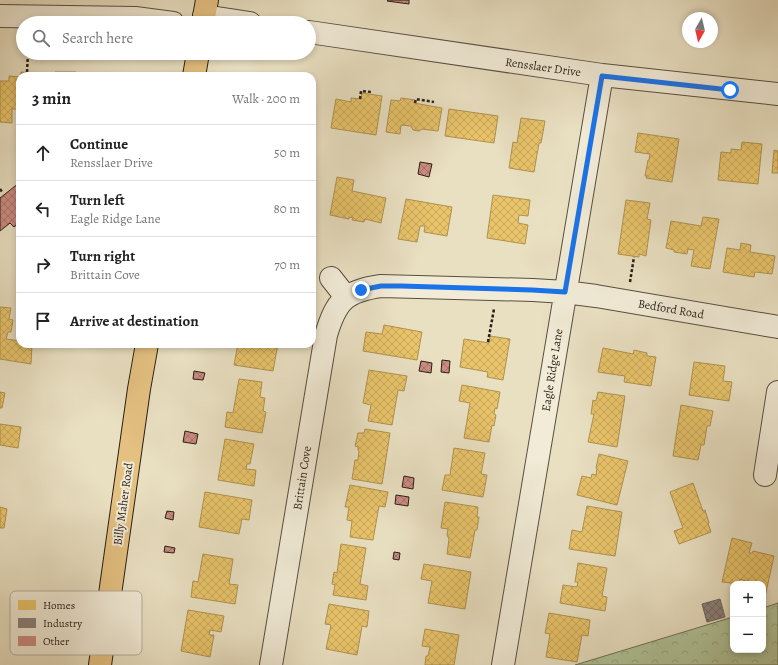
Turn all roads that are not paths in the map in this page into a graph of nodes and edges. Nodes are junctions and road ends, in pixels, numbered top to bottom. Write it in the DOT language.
graph roads {
  1 [pos="205,13"];
  2 [pos="0,16"];
  3 [pos="16,16"];
  4 [pos="218,16"];
  5 [pos="316,33"];
  6 [pos="197,60"];
  7 [pos="195,72"];
  8 [pos="602,76"];
  9 [pos="778,94"];
  10 [pos="331,278"];
  11 [pos="565,292"];
  12 [pos="346,297"];
  13 [pos="778,327"];
  14 [pos="146,348"];
  15 [pos="778,392"];
  16 [pos="764,475"];
  17 [pos="110,591"];
  18 [pos="101,655"];
  19 [pos="100,665"];
  20 [pos="271,665"];
  21 [pos="502,665"];
  1 -- 4 [label="street"];
  2 -- 3 [label="street"];
  5 -- 8 [label="street, Rensslaer Drive"];
  6 -- 7 [label="main road"];
  8 -- 9 [label="street, Rensslaer Drive"];
  8 -- 11 [label="street, Eagle Ridge Lane"];
  10 -- 12 [label="street"];
  11 -- 12 [label="street, Brittain Cove"];
  11 -- 13 [label="street, Bedford Road"];
  11 -- 21 [label="street, Eagle Ridge Lane"];
  12 -- 20 [label="street, Brittain Cove"];
  14 -- 17 [label="main road, Billy Maher Road"];
  15 -- 16 [label="street"];
  18 -- 19 [label="main road, Billy Maher Road"];
}
